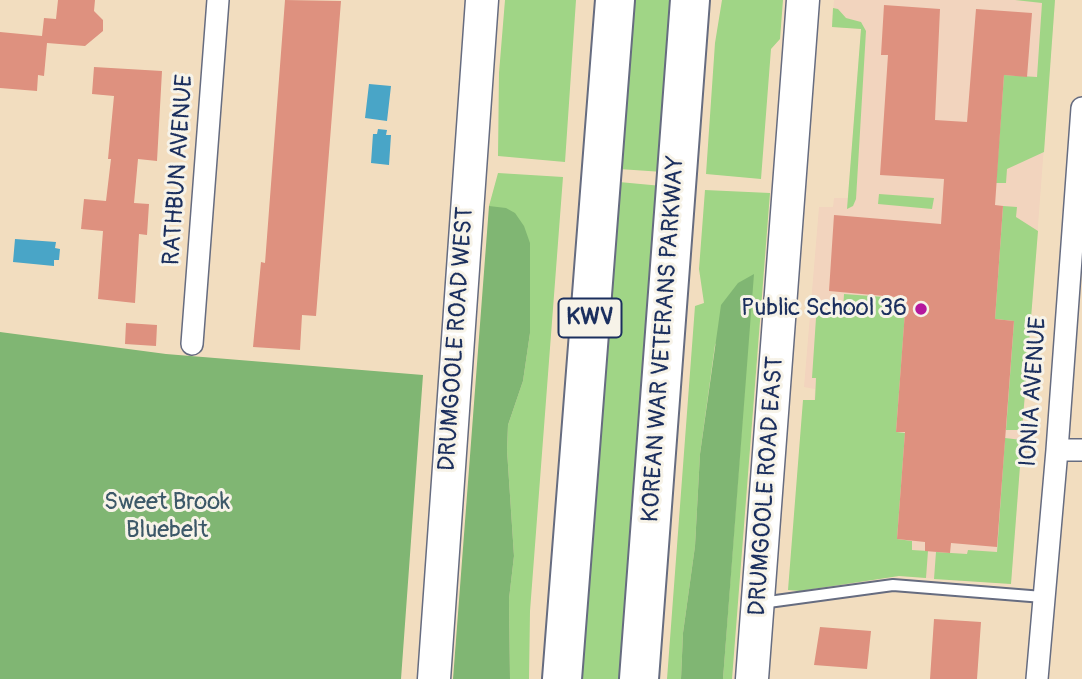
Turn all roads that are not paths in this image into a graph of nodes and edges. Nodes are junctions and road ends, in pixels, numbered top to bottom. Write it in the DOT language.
graph roads {
  1 [pos="218,0"];
  2 [pos="482,0"];
  3 [pos="615,0"];
  4 [pos="691,0"];
  5 [pos="709,0"];
  6 [pos="803,0"];
  7 [pos="1082,108"];
  8 [pos="679,147"];
  9 [pos="192,344"];
  10 [pos="1057,450"];
  11 [pos="1082,450"];
  12 [pos="1043,597"];
  13 [pos="758,604"];
  14 [pos="434,679"];
  15 [pos="562,679"];
  16 [pos="639,679"];
  17 [pos="752,679"];
  18 [pos="1037,679"];
  1 -- 9 [label="street, RATHBUN AVENUE"];
  2 -- 14 [label="main road, DRUMGOOLE ROAD WEST"];
  3 -- 15 [label="highway, KWV"];
  4 -- 8 [label="highway, KOREAN WAR VETERANS PARKWAY"];
  5 -- 8 [label="highway"];
  6 -- 13 [label="main road, DRUMGOOLE ROAD EAST"];
  7 -- 10 [label="street, IONIA AVENUE"];
  8 -- 16 [label="highway, KOREAN WAR VETERANS PARKWAY"];
  10 -- 11 [label="street"];
  10 -- 12 [label="street, IONIA AVENUE"];
  12 -- 13 [label="lane"];
  12 -- 18 [label="street, IONIA AVENUE"];
  13 -- 17 [label="main road, DRUMGOOLE ROAD EAST"];
}
